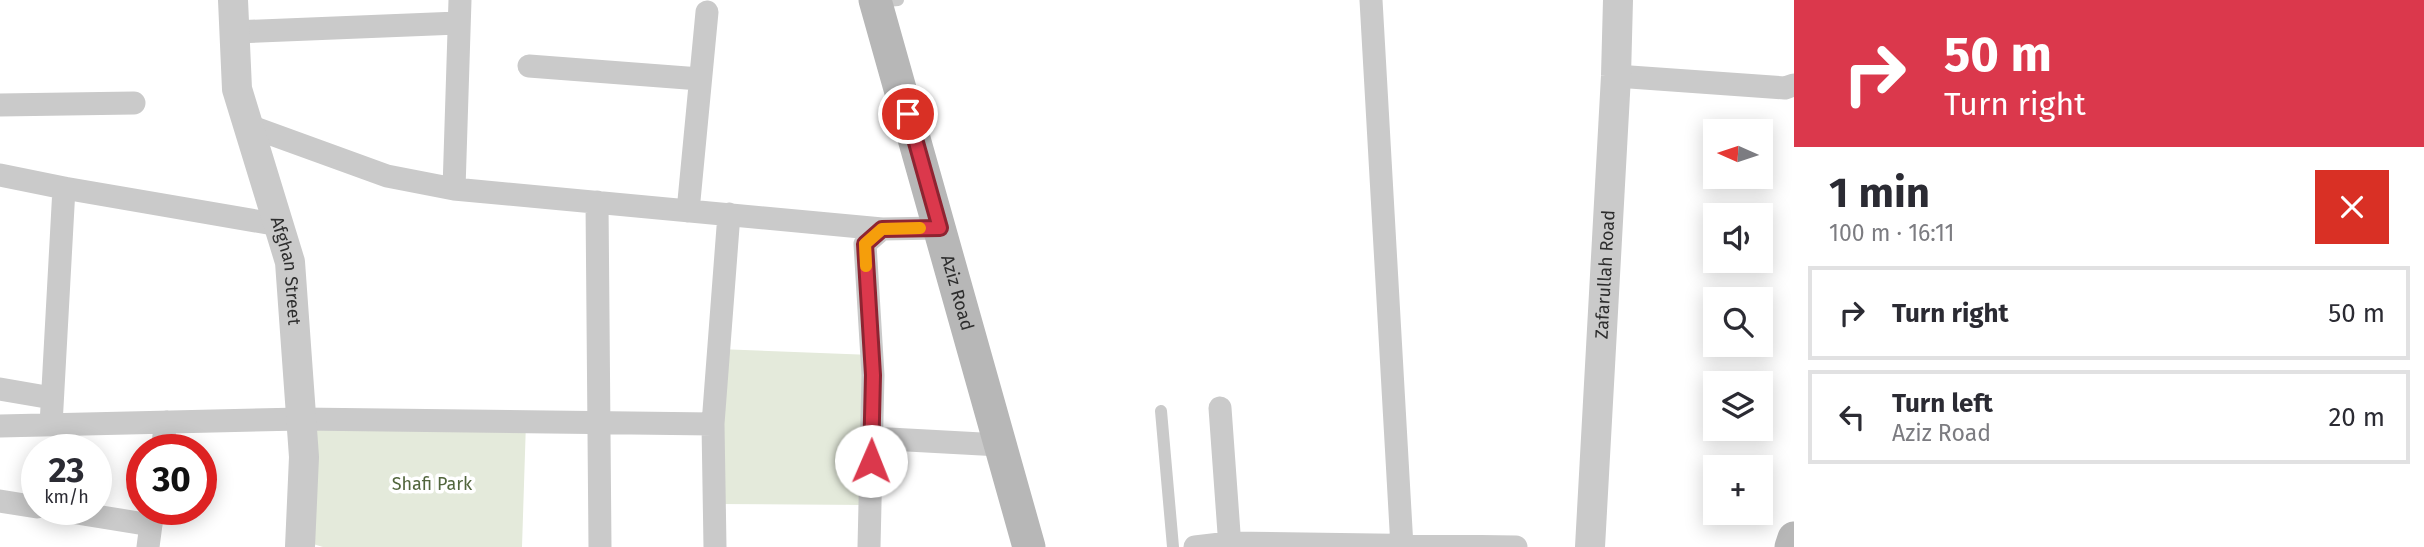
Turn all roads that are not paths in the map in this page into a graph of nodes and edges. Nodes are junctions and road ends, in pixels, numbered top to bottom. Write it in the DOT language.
graph roads {
  1 [pos="233,0"];
  2 [pos="460,0"];
  3 [pos="1371,0"];
  4 [pos="1618,0"];
  5 [pos="883,1"];
  6 [pos="707,12"];
  7 [pos="458,23"];
  8 [pos="234,32"];
  9 [pos="529,66"];
  10 [pos="1616,76"];
  11 [pos="700,79"];
  12 [pos="1794,85"];
  13 [pos="134,103"];
  14 [pos="0,105"];
  15 [pos="248,126"];
  16 [pos="0,174"];
  17 [pos="64,188"];
  18 [pos="454,189"];
  19 [pos="597,202"];
  20 [pos="688,211"];
  21 [pos="729,214"];
  22 [pos="279,225"];
  23 [pos="940,228"];
  24 [pos="882,229"];
  25 [pos="0,389"];
  26 [pos="52,398"];
  27 [pos="1220,408"];
  28 [pos="1161,411"];
  29 [pos="301,419"];
  30 [pos="166,422"];
  31 [pos="600,422"];
  32 [pos="713,424"];
  33 [pos="51,425"];
  34 [pos="0,426"];
  35 [pos="164,434"];
  36 [pos="872,438"];
  37 [pos="1000,445"];
  38 [pos="0,501"];
  39 [pos="21,504"];
  40 [pos="112,520"];
  41 [pos="151,527"];
  42 [pos="1794,538"];
  43 [pos="1230,545"];
  44 [pos="1402,546"];
  45 [pos="300,547"];
  46 [pos="600,547"];
  47 [pos="715,547"];
  48 [pos="869,547"];
  49 [pos="1029,547"];
  50 [pos="1173,547"];
  51 [pos="1195,547"];
  52 [pos="1516,547"];
  53 [pos="1590,547"];
  54 [pos="1791,547"];
  1 -- 8 [label="street, Afghan Street"];
  2 -- 7 [label="street"];
  3 -- 44 [label="street"];
  4 -- 10 [label="street, Zafarullah Road"];
  5 -- 23 [label="main road, Aziz Road"];
  6 -- 11 [label="street"];
  7 -- 8 [label="street"];
  7 -- 18 [label="street"];
  8 -- 15 [label="street, Afghan Street"];
  9 -- 11 [label="street"];
  10 -- 12 [label="street"];
  10 -- 53 [label="street, Zafarullah Road"];
  11 -- 20 [label="street"];
  13 -- 14 [label="street"];
  15 -- 18 [label="street"];
  15 -- 22 [label="street, Afghan Street"];
  16 -- 17 [label="street"];
  17 -- 22 [label="street"];
  17 -- 26 [label="street"];
  18 -- 19 [label="street"];
  19 -- 20 [label="street"];
  19 -- 31 [label="street"];
  20 -- 21 [label="street"];
  21 -- 24 [label="street"];
  21 -- 32 [label="street"];
  22 -- 29 [label="street, Afghan Street"];
  23 -- 24 [label="street"];
  23 -- 37 [label="main road, Aziz Road"];
  24 -- 36 [label="street"];
  25 -- 26 [label="street"];
  26 -- 33 [label="street"];
  27 -- 43 [label="street"];
  28 -- 50 [label="lane"];
  29 -- 30 [label="street"];
  29 -- 31 [label="street"];
  29 -- 45 [label="street, Afghan Street"];
  30 -- 33 [label="street"];
  30 -- 35 [label="street"];
  31 -- 32 [label="street"];
  31 -- 46 [label="street"];
  32 -- 47 [label="street"];
  33 -- 34 [label="street"];
  36 -- 37 [label="street"];
  36 -- 48 [label="street"];
  37 -- 49 [label="main road, Aziz Road"];
  38 -- 39 [label="street"];
  40 -- 41 [label="street"];
  42 -- 54 [label="main road"];
  43 -- 44 [label="street"];
  43 -- 51 [label="street"];
  44 -- 52 [label="street"];
}
